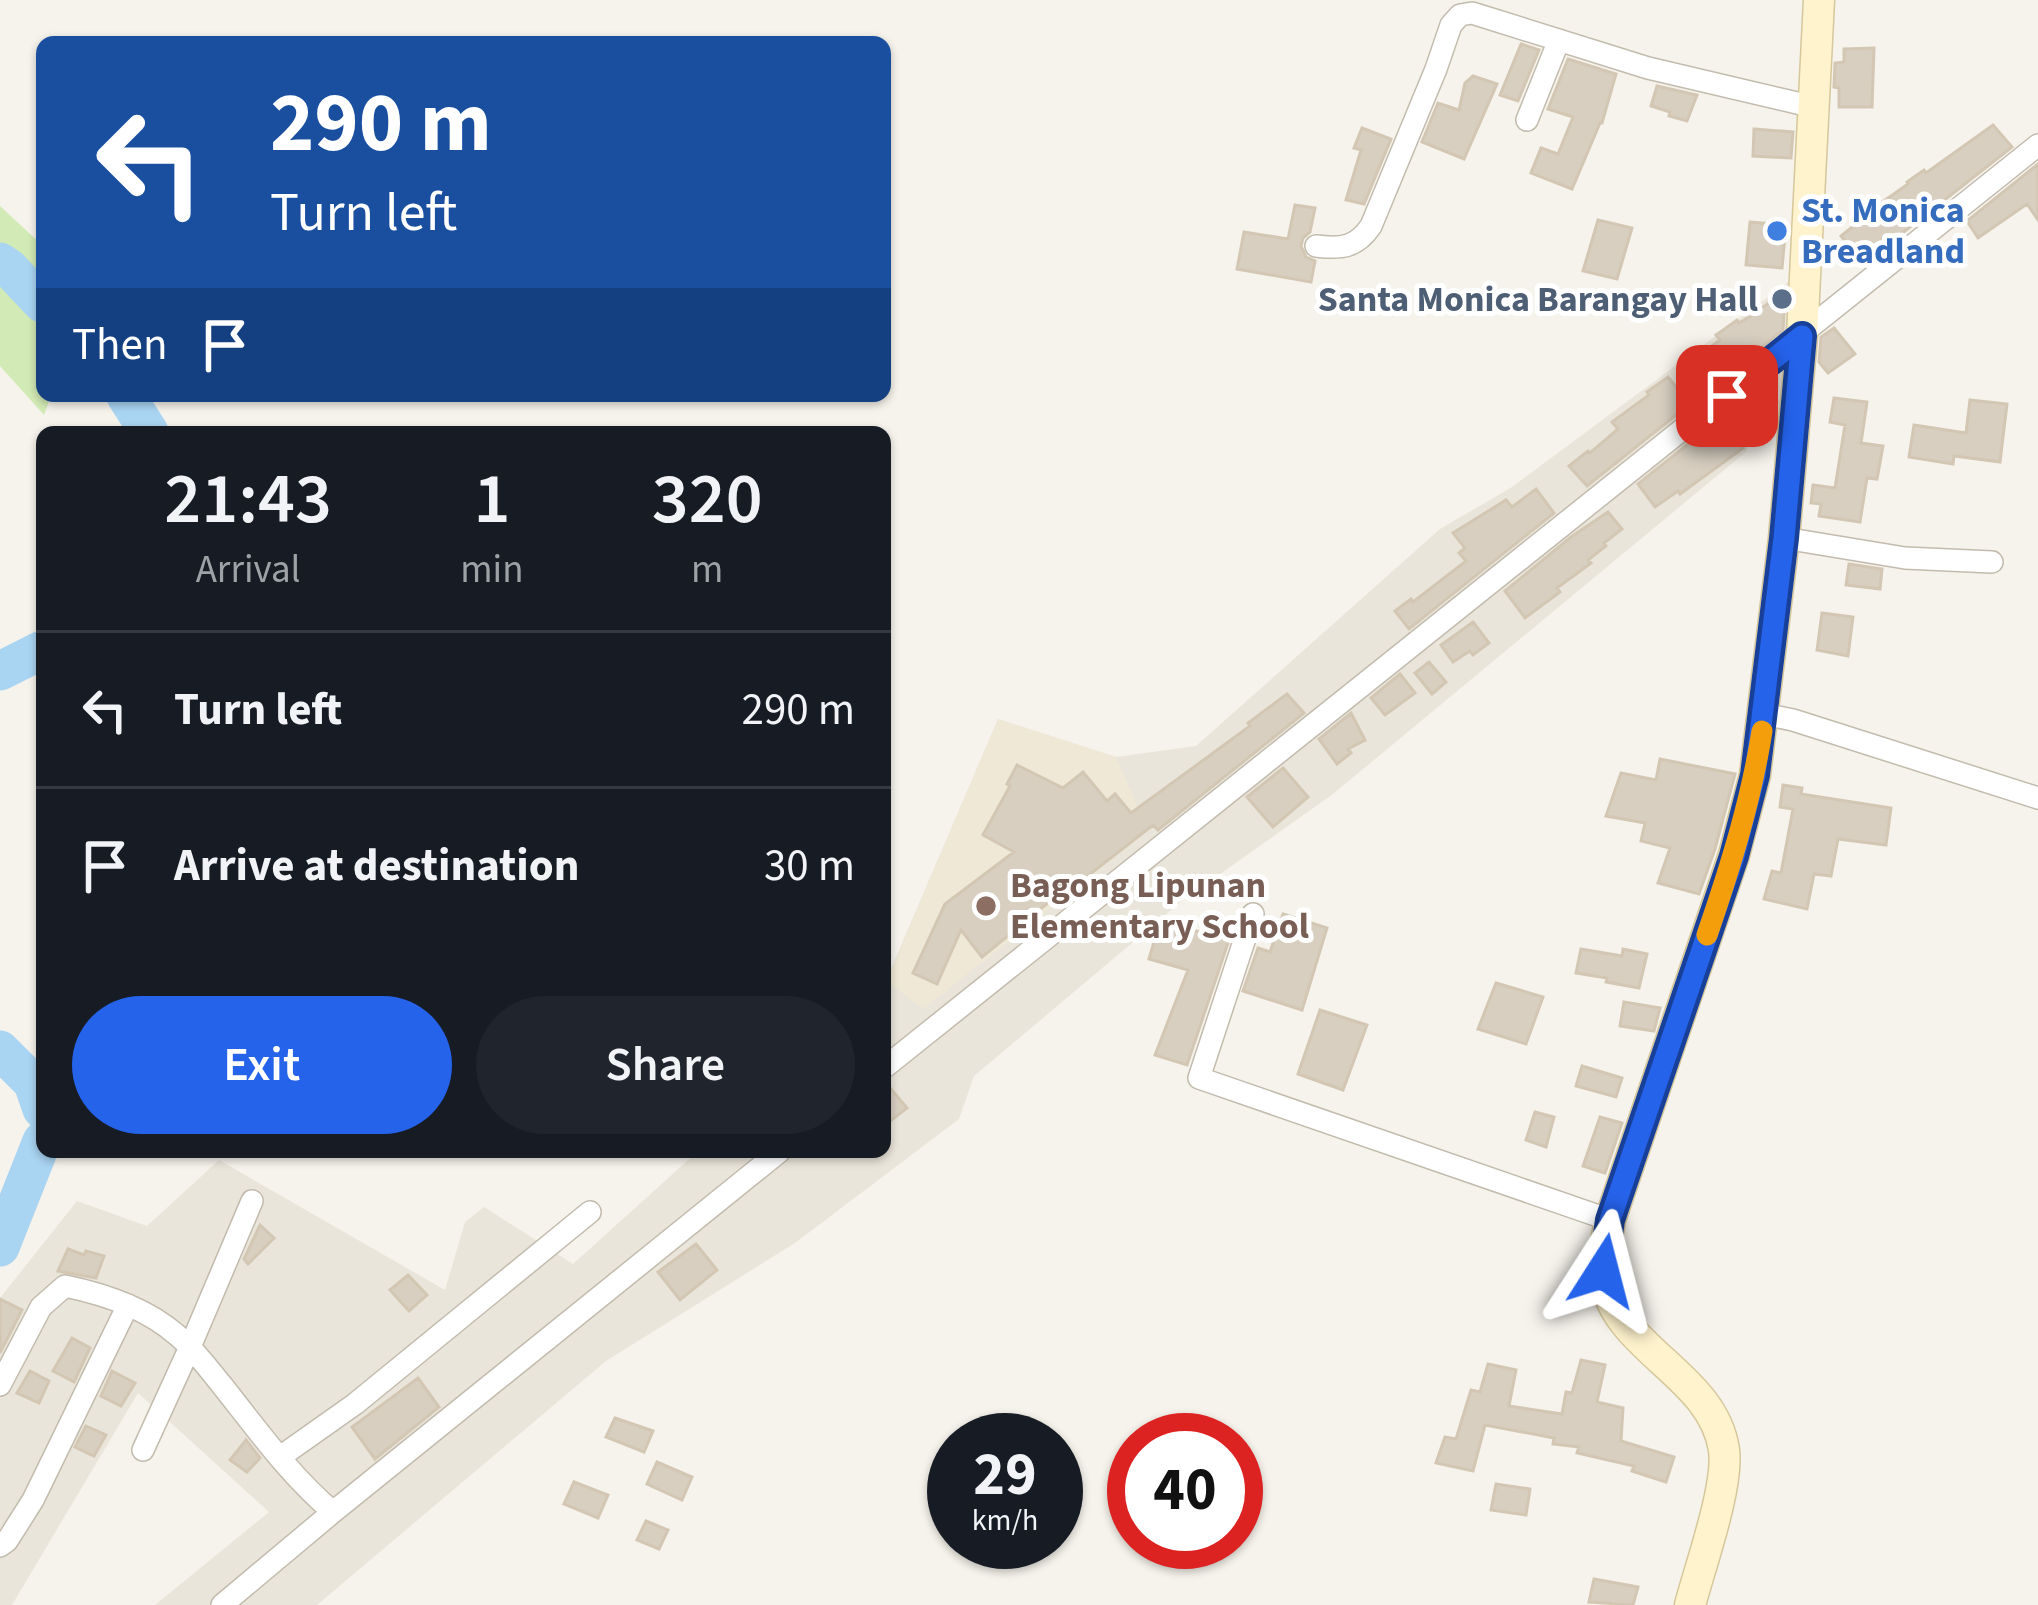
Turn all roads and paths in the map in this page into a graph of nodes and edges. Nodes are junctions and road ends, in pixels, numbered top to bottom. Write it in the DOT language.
graph roads {
  1 [pos="1819,0"];
  2 [pos="1558,40"];
  3 [pos="1814,107"];
  4 [pos="1527,120"];
  5 [pos="2038,146"];
  6 [pos="1316,246"];
  7 [pos="1802,336"];
  8 [pos="1784,538"];
  9 [pos="1992,562"];
  10 [pos="1764,714"];
  11 [pos="2038,798"];
  12 [pos="1253,914"];
  13 [pos="891,1062"];
  14 [pos="772,1158"];
  15 [pos="252,1201"];
  16 [pos="590,1212"];
  17 [pos="1610,1220"];
  18 [pos="128,1305"];
  19 [pos="190,1347"];
  20 [pos="0,1385"];
  21 [pos="143,1450"];
  22 [pos="280,1457"];
  23 [pos="333,1512"];
  24 [pos="0,1546"];
  25 [pos="222,1605"];
  26 [pos="1690,1605"];
  1 -- 3 [label="street"];
  2 -- 3 [label="street"];
  2 -- 4 [label="street"];
  2 -- 6 [label="street"];
  3 -- 7 [label="street"];
  5 -- 7 [label="street"];
  7 -- 8 [label="street"];
  7 -- 13 [label="street"];
  8 -- 9 [label="street"];
  8 -- 10 [label="street"];
  10 -- 11 [label="street"];
  10 -- 17 [label="street"];
  12 -- 17 [label="street"];
  14 -- 23 [label="street"];
  15 -- 19 [label="street"];
  16 -- 22 [label="street"];
  17 -- 26 [label="street"];
  18 -- 19 [label="street"];
  18 -- 20 [label="street"];
  18 -- 24 [label="street"];
  19 -- 21 [label="street"];
  19 -- 22 [label="street"];
  22 -- 23 [label="street"];
  23 -- 25 [label="street"];
}
